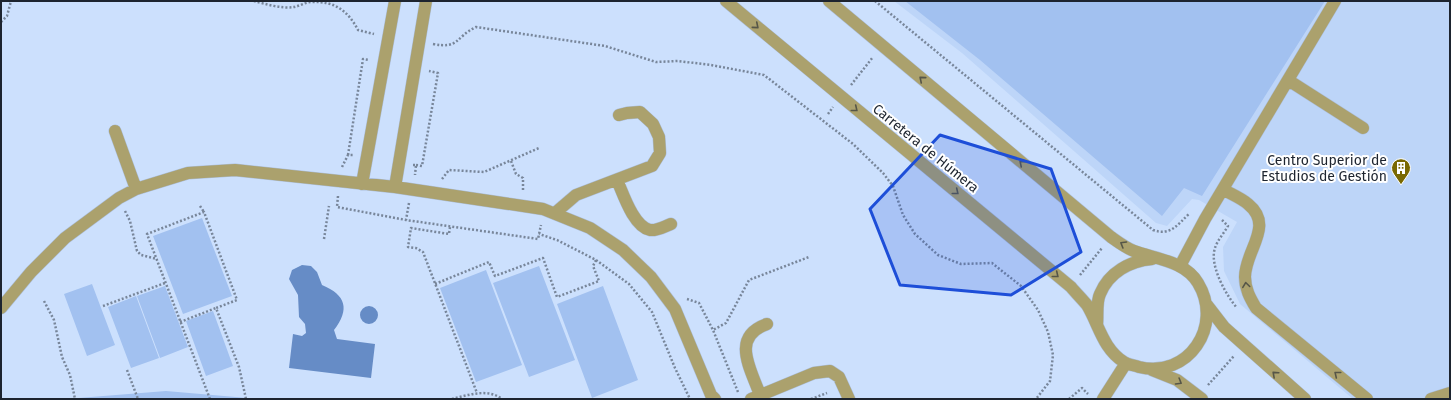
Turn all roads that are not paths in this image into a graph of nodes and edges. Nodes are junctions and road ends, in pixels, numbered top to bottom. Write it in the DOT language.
graph roads {
  1 [pos="396,1"];
  2 [pos="726,1"];
  3 [pos="829,1"];
  4 [pos="1335,1"];
  5 [pos="423,2"];
  6 [pos="1288,80"];
  7 [pos="619,115"];
  8 [pos="1363,128"];
  9 [pos="115,130"];
  10 [pos="617,180"];
  11 [pos="362,184"];
  12 [pos="395,187"];
  13 [pos="136,189"];
  14 [pos="1224,190"];
  15 [pos="555,213"];
  16 [pos="671,224"];
  17 [pos="1159,258"];
  18 [pos="1180,266"];
  19 [pos="1207,305"];
  20 [pos="1,308"];
  21 [pos="767,324"];
  22 [pos="1097,327"];
  23 [pos="1126,363"];
  24 [pos="1152,370"];
  25 [pos="1450,393"];
  26 [pos="756,397"];
  27 [pos="1200,397"];
  28 [pos="715,399"];
  29 [pos="849,399"];
  30 [pos="1103,399"];
  31 [pos="1305,399"];
  32 [pos="1368,399"];
  33 [pos="1431,399"];
  1 -- 11 [label="street"];
  2 -- 22 [label="street, Carretera de Húmera, one-way"];
  17 -- 3 [label="street, one-way"];
  4 -- 6 [label="street"];
  5 -- 12 [label="street"];
  6 -- 8 [label="street"];
  6 -- 14 [label="street"];
  7 -- 10 [label="street"];
  9 -- 13 [label="street"];
  10 -- 15 [label="street"];
  10 -- 16 [label="street"];
  11 -- 12 [label="street"];
  11 -- 13 [label="street"];
  12 -- 15 [label="street"];
  13 -- 20 [label="street"];
  14 -- 18 [label="street"];
  32 -- 14 [label="street, one-way"];
  15 -- 28 [label="street"];
  17 -- 18 [label="street"];
  17 -- 22 [label="street"];
  18 -- 19 [label="street"];
  19 -- 24 [label="street"];
  31 -- 19 [label="street, one-way"];
  21 -- 26 [label="street"];
  22 -- 23 [label="street"];
  23 -- 24 [label="street"];
  23 -- 30 [label="street"];
  24 -- 27 [label="street, one-way"];
  25 -- 33 [label="street"];
  26 -- 29 [label="street"];
}
